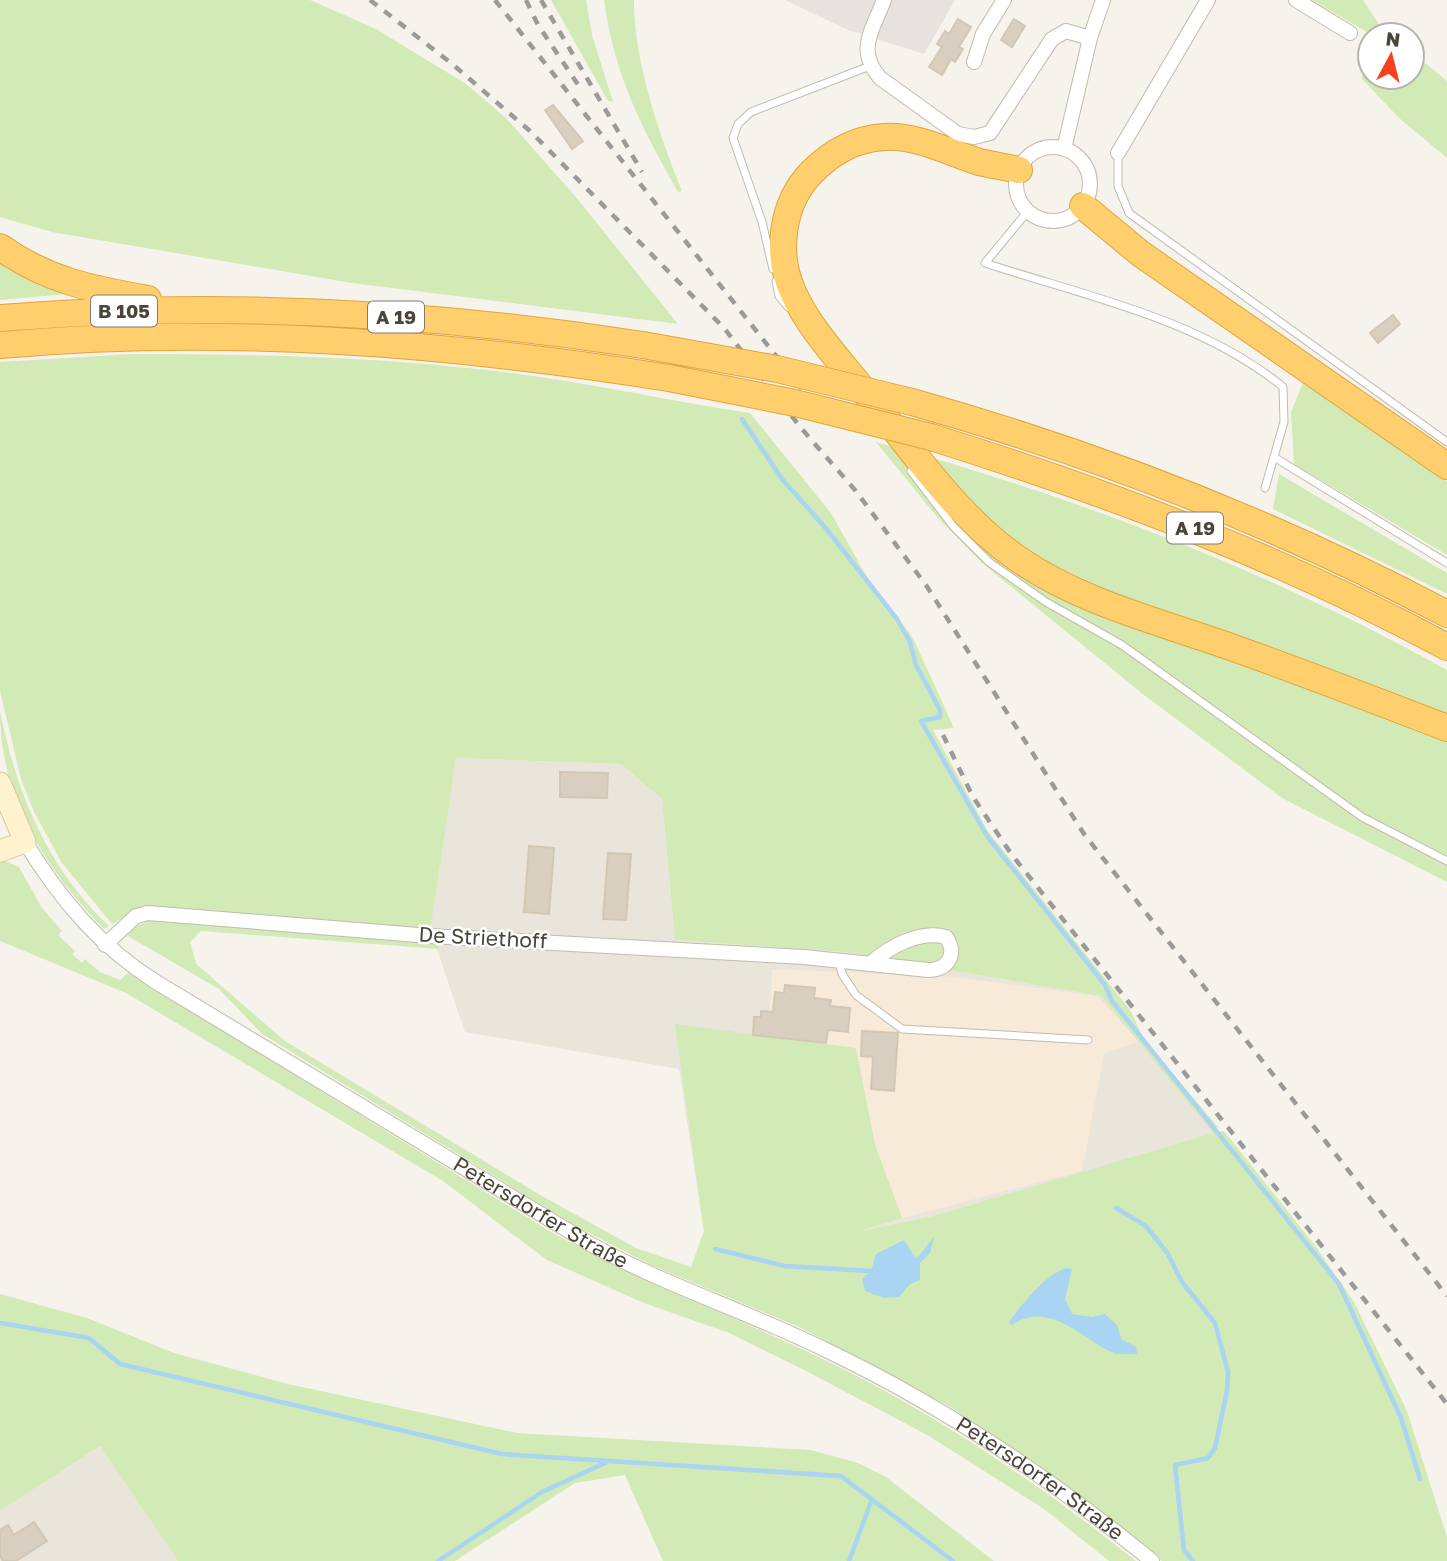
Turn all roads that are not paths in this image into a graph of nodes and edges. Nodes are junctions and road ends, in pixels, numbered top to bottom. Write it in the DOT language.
graph roads {
  1 [pos="884,0"];
  2 [pos="1004,0"];
  3 [pos="1103,0"];
  4 [pos="1208,0"];
  5 [pos="1296,0"];
  6 [pos="1350,33"];
  7 [pos="1090,38"];
  8 [pos="974,62"];
  9 [pos="870,66"];
  10 [pos="1064,149"];
  11 [pos="1118,153"];
  12 [pos="1019,170"];
  13 [pos="1083,206"];
  14 [pos="1028,211"];
  15 [pos="0,247"];
  16 [pos="209,310"];
  17 [pos="0,318"];
  18 [pos="0,345"];
  19 [pos="854,395"];
  20 [pos="862,406"];
  21 [pos="887,439"];
  22 [pos="1447,442"];
  23 [pos="1274,457"];
  24 [pos="903,460"];
  25 [pos="1447,466"];
  26 [pos="1265,488"];
  27 [pos="1447,563"];
  28 [pos="1447,614"];
  29 [pos="1447,647"];
  30 [pos="1447,728"];
  31 [pos="0,783"];
  32 [pos="8,825"];
  33 [pos="25,842"];
  34 [pos="0,851"];
  35 [pos="1447,860"];
  36 [pos="105,945"];
  37 [pos="839,960"];
  38 [pos="872,962"];
  39 [pos="1088,1040"];
  40 [pos="1152,1561"];
  1 -- 9 [label="street"];
  2 -- 8 [label="street"];
  3 -- 7 [label="street"];
  4 -- 11 [label="street"];
  5 -- 6 [label="street"];
  7 -- 9 [label="street"];
  7 -- 10 [label="street"];
  9 -- 19 [label="lane"];
  10 -- 12 [label="street"];
  10 -- 13 [label="street"];
  11 -- 22 [label="lane"];
  12 -- 14 [label="street"];
  12 -- 30 [label="highway"];
  13 -- 14 [label="street"];
  13 -- 25 [label="highway"];
  14 -- 23 [label="lane"];
  15 -- 16 [label="highway"];
  16 -- 17 [label="highway, B 105"];
  16 -- 28 [label="highway, A 19, bridge"];
  18 -- 29 [label="highway, A 19, bridge"];
  20 -- 21 [label="lane"];
  23 -- 26 [label="lane"];
  23 -- 27 [label="lane"];
  24 -- 35 [label="lane"];
  31 -- 32 [label="street, Petersdorfer Straße"];
  32 -- 33 [label="street, Petersdorfer Straße"];
  33 -- 34 [label="street"];
  33 -- 36 [label="street, Petersdorfer Straße"];
  36 -- 37 [label="street, De Striethoff"];
  36 -- 40 [label="street, Petersdorfer Straße"];
  37 -- 38 [label="street, De Striethoff"];
  37 -- 39 [label="lane"];
  38 -- 38 [label="street, De Striethoff"];
}
